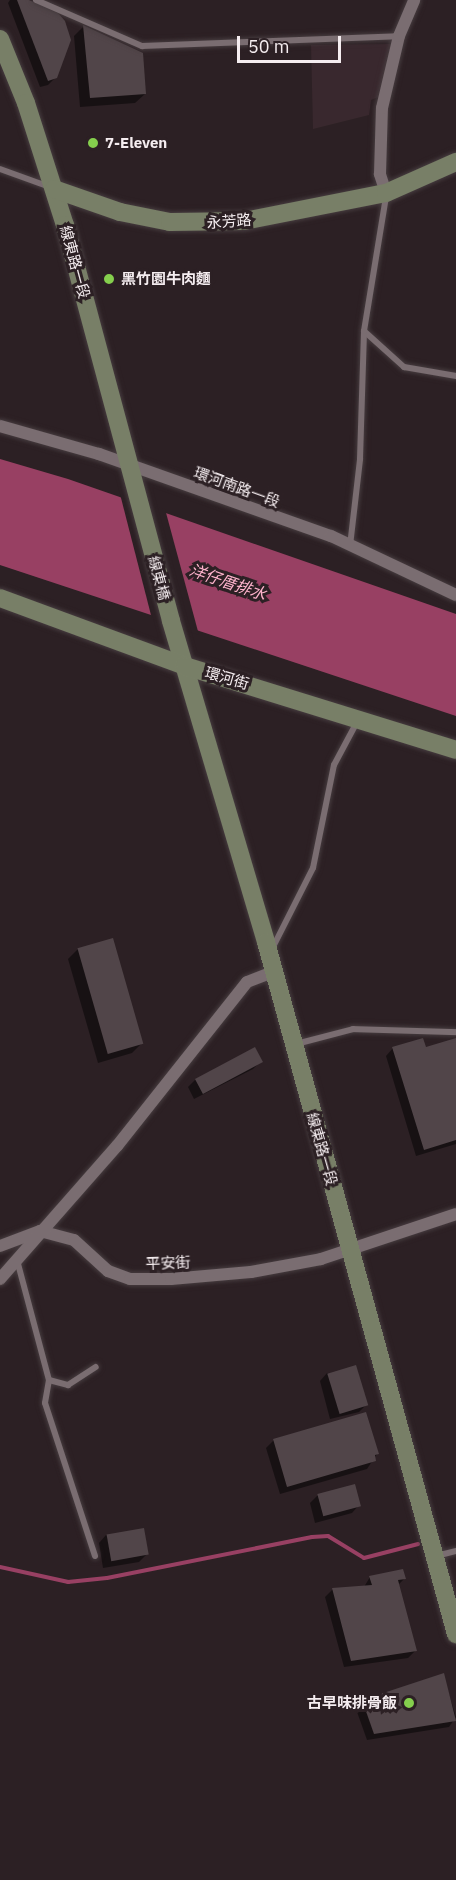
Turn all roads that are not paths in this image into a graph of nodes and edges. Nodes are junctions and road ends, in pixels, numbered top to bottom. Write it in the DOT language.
graph roads {
  1 [pos="36,0"];
  2 [pos="414,0"];
  3 [pos="399,36"];
  4 [pos="0,39"];
  5 [pos="456,162"];
  6 [pos="0,169"];
  7 [pos="54,189"];
  8 [pos="386,193"];
  9 [pos="363,331"];
  10 [pos="456,376"];
  11 [pos="0,426"];
  12 [pos="128,465"];
  13 [pos="135,490"];
  14 [pos="350,546"];
  15 [pos="456,595"];
  16 [pos="0,598"];
  17 [pos="185,666"];
  18 [pos="360,718"];
  19 [pos="456,750"];
  20 [pos="271,963"];
  21 [pos="456,1032"];
  22 [pos="293,1045"];
  23 [pos="456,1214"];
  24 [pos="40,1231"];
  25 [pos="0,1246"];
  26 [pos="351,1250"];
  27 [pos="16,1259"];
  28 [pos="0,1280"];
  29 [pos="96,1367"];
  30 [pos="49,1380"];
  31 [pos="456,1551"];
  32 [pos="95,1556"];
  33 [pos="435,1556"];
  34 [pos="456,1634"];
  1 -- 3 [label="lane"];
  2 -- 3 [label="street"];
  3 -- 8 [label="street"];
  4 -- 7 [label="main road, 線東路一段"];
  5 -- 8 [label="main road, 永芳路"];
  6 -- 7 [label="lane, 永芳路"];
  7 -- 8 [label="main road, 永芳路"];
  7 -- 12 [label="main road, 線東路一段"];
  8 -- 9 [label="lane"];
  9 -- 10 [label="lane"];
  9 -- 14 [label="lane"];
  11 -- 12 [label="street, 環河南路一段"];
  12 -- 13 [label="main road, 線東路一段"];
  12 -- 14 [label="street, 環河南路一段"];
  13 -- 17 [label="main road, 線東橋"];
  14 -- 15 [label="street, 環河南路一段"];
  16 -- 17 [label="main road, 環河街"];
  17 -- 18 [label="main road, 環河街"];
  17 -- 20 [label="main road, 線東路一段"];
  18 -- 19 [label="main road, 環河街"];
  18 -- 20 [label="lane"];
  20 -- 22 [label="main road, 線東路一段"];
  20 -- 24 [label="street"];
  21 -- 22 [label="lane"];
  22 -- 26 [label="main road, 線東路一段"];
  23 -- 26 [label="street, 平安街"];
  24 -- 25 [label="street"];
  24 -- 26 [label="street, 平安街"];
  24 -- 27 [label="street"];
  26 -- 33 [label="main road, 線東路一段"];
  27 -- 28 [label="street"];
  27 -- 30 [label="lane"];
  29 -- 30 [label="lane"];
  30 -- 32 [label="lane"];
  31 -- 33 [label="lane"];
  33 -- 34 [label="main road, 線東路一段"];
}
